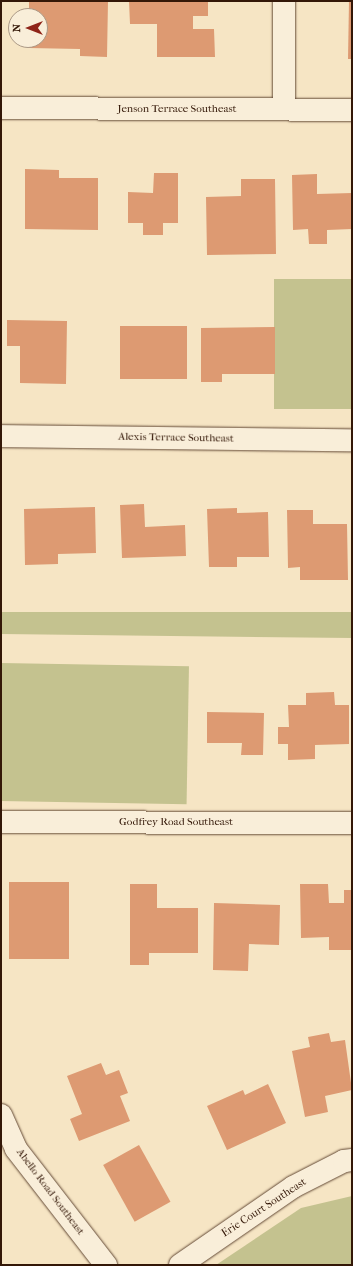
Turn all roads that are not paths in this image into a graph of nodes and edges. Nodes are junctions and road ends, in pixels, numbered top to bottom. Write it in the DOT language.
graph roads {
  1 [pos="284,1"];
  2 [pos="1,108"];
  3 [pos="284,109"];
  4 [pos="352,110"];
  5 [pos="1,436"];
  6 [pos="352,440"];
  7 [pos="1,822"];
  8 [pos="352,823"];
  9 [pos="1,1115"];
  10 [pos="352,1160"];
  11 [pos="106,1265"];
  12 [pos="180,1265"];
  1 -- 3 [label="street"];
  2 -- 3 [label="street, Jenson Terrace Southeast"];
  3 -- 4 [label="street, Jenson Terrace Southeast"];
  5 -- 6 [label="street, Alexis Terrace Southeast"];
  7 -- 8 [label="street, Godfrey Road Southeast"];
  9 -- 11 [label="street, Abello Road Southeast"];
  10 -- 12 [label="street, Erie Court Southeast"];
}
